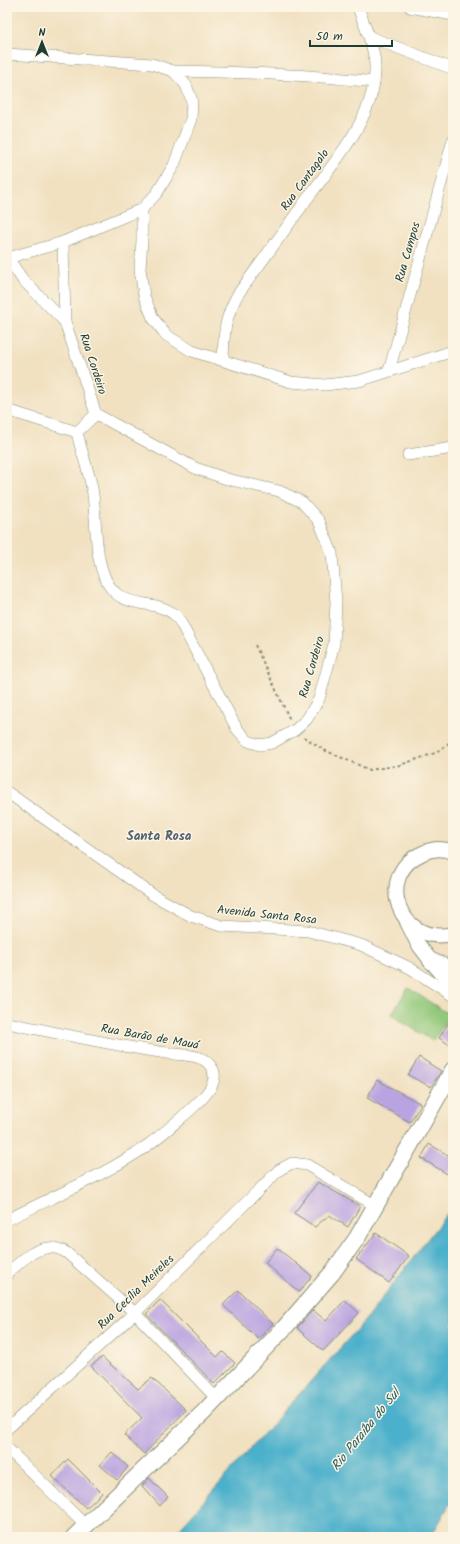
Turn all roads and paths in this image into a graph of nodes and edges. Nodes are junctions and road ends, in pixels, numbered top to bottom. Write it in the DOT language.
graph roads {
  1 [pos="358,7"];
  2 [pos="410,7"];
  3 [pos="453,15"];
  4 [pos="370,38"];
  5 [pos="7,54"];
  6 [pos="453,69"];
  7 [pos="174,71"];
  8 [pos="374,82"];
  9 [pos="453,140"];
  10 [pos="142,209"];
  11 [pos="63,242"];
  12 [pos="7,258"];
  13 [pos="65,322"];
  14 [pos="450,354"];
  15 [pos="223,360"];
  16 [pos="389,371"];
  17 [pos="7,410"];
  18 [pos="96,414"];
  19 [pos="77,432"];
  20 [pos="453,448"];
  21 [pos="408,455"];
  22 [pos="255,645"];
  23 [pos="295,730"];
  24 [pos="453,740"];
  25 [pos="7,792"];
  26 [pos="450,849"];
  27 [pos="406,920"];
  28 [pos="453,934"];
  29 [pos="430,961"];
  30 [pos="453,970"];
  31 [pos="453,987"];
  32 [pos="453,996"];
  33 [pos="7,1023"];
  34 [pos="453,1070"];
  35 [pos="376,1206"];
  36 [pos="7,1220"];
  37 [pos="7,1274"];
  38 [pos="135,1313"];
  39 [pos="217,1399"];
  40 [pos="7,1429"];
  41 [pos="7,1448"];
  42 [pos="85,1525"];
  43 [pos="74,1537"];
  1 -- 4 [label="street, Rua Cantagalo"];
  2 -- 3 [label="street"];
  4 -- 6 [label="street"];
  4 -- 8 [label="street, Rua Cantagalo"];
  5 -- 7 [label="street"];
  7 -- 8 [label="street"];
  7 -- 10 [label="street"];
  8 -- 15 [label="street, Rua Cantagalo"];
  9 -- 16 [label="street, Rua Campos"];
  10 -- 11 [label="street"];
  10 -- 15 [label="street"];
  11 -- 12 [label="street"];
  11 -- 13 [label="street, Rua Cordeiro"];
  12 -- 13 [label="street, Rua Cordeiro"];
  13 -- 18 [label="street, Rua Cordeiro"];
  14 -- 16 [label="street"];
  15 -- 16 [label="street"];
  17 -- 19 [label="street"];
  18 -- 19 [label="street, Rua Cordeiro"];
  18 -- 23 [label="street, Rua Cordeiro"];
  19 -- 23 [label="street, Rua Cordeiro"];
  20 -- 21 [label="street"];
  22 -- 23 [label="path"];
  23 -- 24 [label="path"];
  25 -- 32 [label="street, Avenida Santa Rosa"];
  26 -- 27 [label="street"];
  27 -- 28 [label="street"];
  27 -- 29 [label="street"];
  29 -- 30 [label="main road"];
  29 -- 31 [label="street"];
  33 -- 36 [label="street, Rua Barão de Mauá"];
  34 -- 35 [label="main road"];
  35 -- 38 [label="street, Rua Cecília Meireles"];
  35 -- 39 [label="main road"];
  37 -- 38 [label="street"];
  38 -- 39 [label="street"];
  38 -- 40 [label="street, Rua Cecília Meireles"];
  39 -- 42 [label="main road"];
  41 -- 42 [label="street"];
  42 -- 43 [label="main road"];
}
